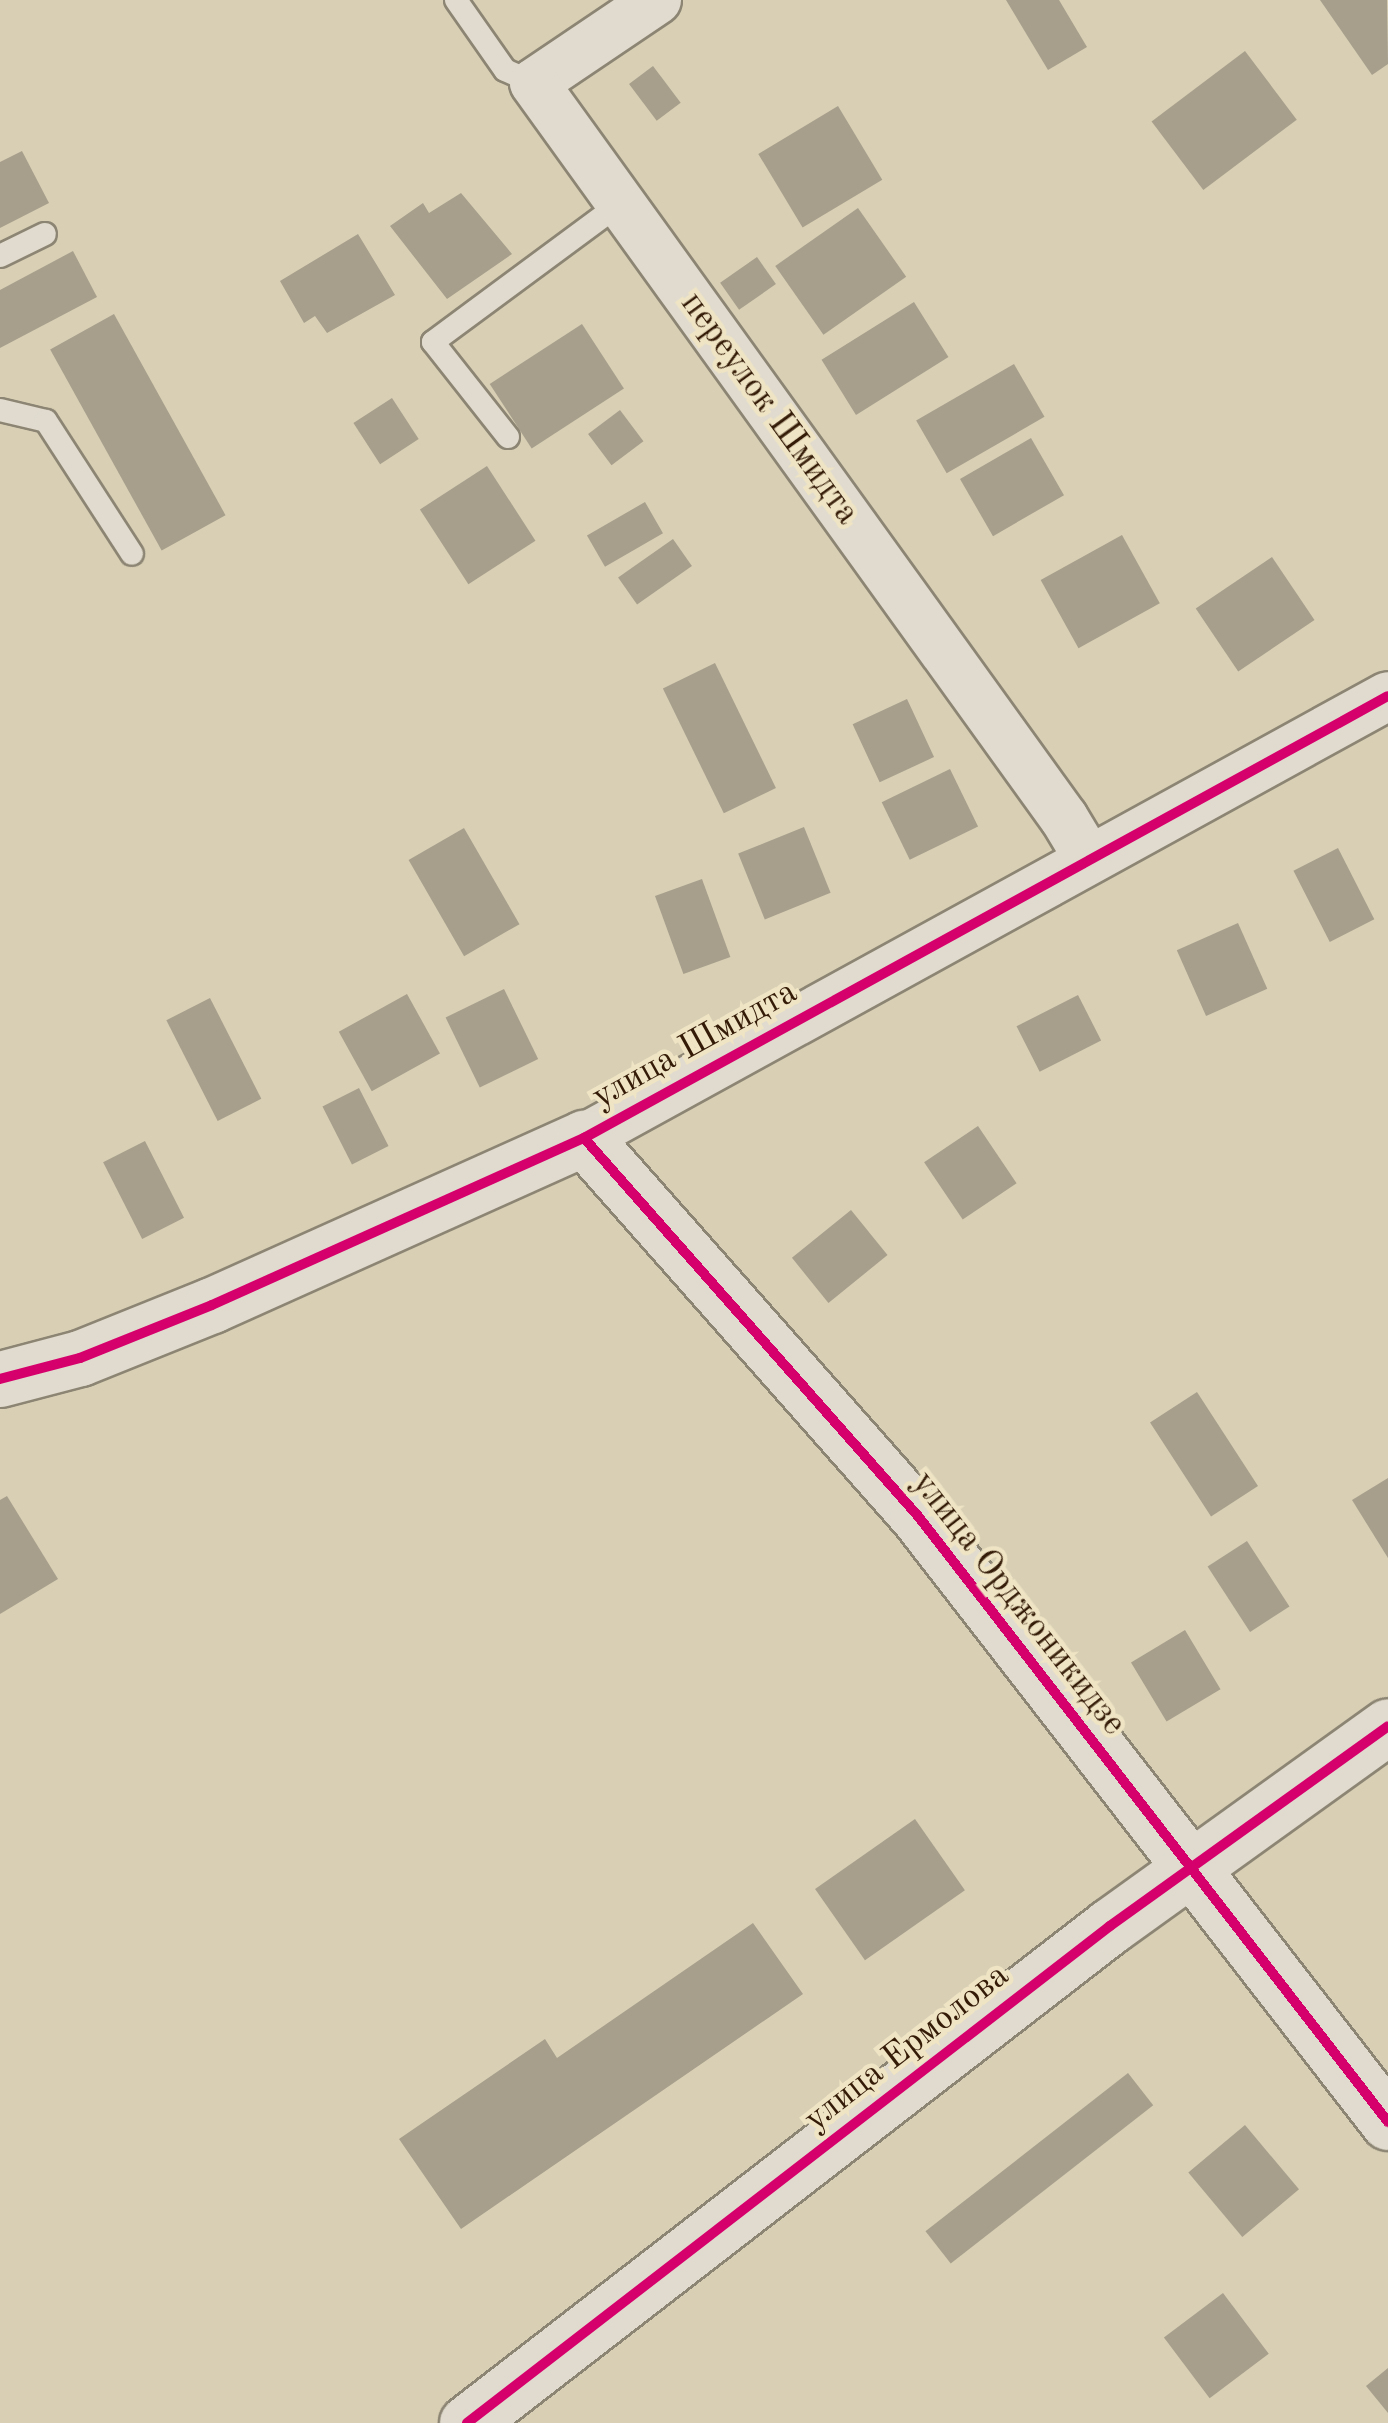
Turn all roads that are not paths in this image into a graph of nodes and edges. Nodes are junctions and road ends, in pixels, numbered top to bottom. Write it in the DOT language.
graph roads {
  1 [pos="456,0"];
  2 [pos="657,0"];
  3 [pos="534,82"];
  4 [pos="620,203"];
  5 [pos="45,234"];
  6 [pos="0,256"];
  7 [pos="0,410"];
  8 [pos="508,437"];
  9 [pos="132,554"];
  10 [pos="1388,696"];
  11 [pos="1088,858"];
  12 [pos="584,1138"];
  13 [pos="0,1379"];
  14 [pos="1388,1726"];
  15 [pos="1188,1870"];
  16 [pos="1388,2122"];
  17 [pos="467,2423"];
  1 -- 3 [label="lane"];
  2 -- 3 [label="street"];
  3 -- 4 [label="street, переулок Шмидта"];
  4 -- 8 [label="lane"];
  4 -- 11 [label="street, переулок Шмидта"];
  5 -- 6 [label="lane"];
  7 -- 9 [label="lane"];
  10 -- 11 [label="street, улица Шмидта"];
  11 -- 12 [label="street, улица Шмидта"];
  12 -- 13 [label="street, улица Шмидта"];
  12 -- 15 [label="street, улица Орджоникидзе"];
  14 -- 15 [label="street, улица Ермолова"];
  15 -- 16 [label="street, улица Орджоникидзе"];
  15 -- 17 [label="street, улица Ермолова"];
}
